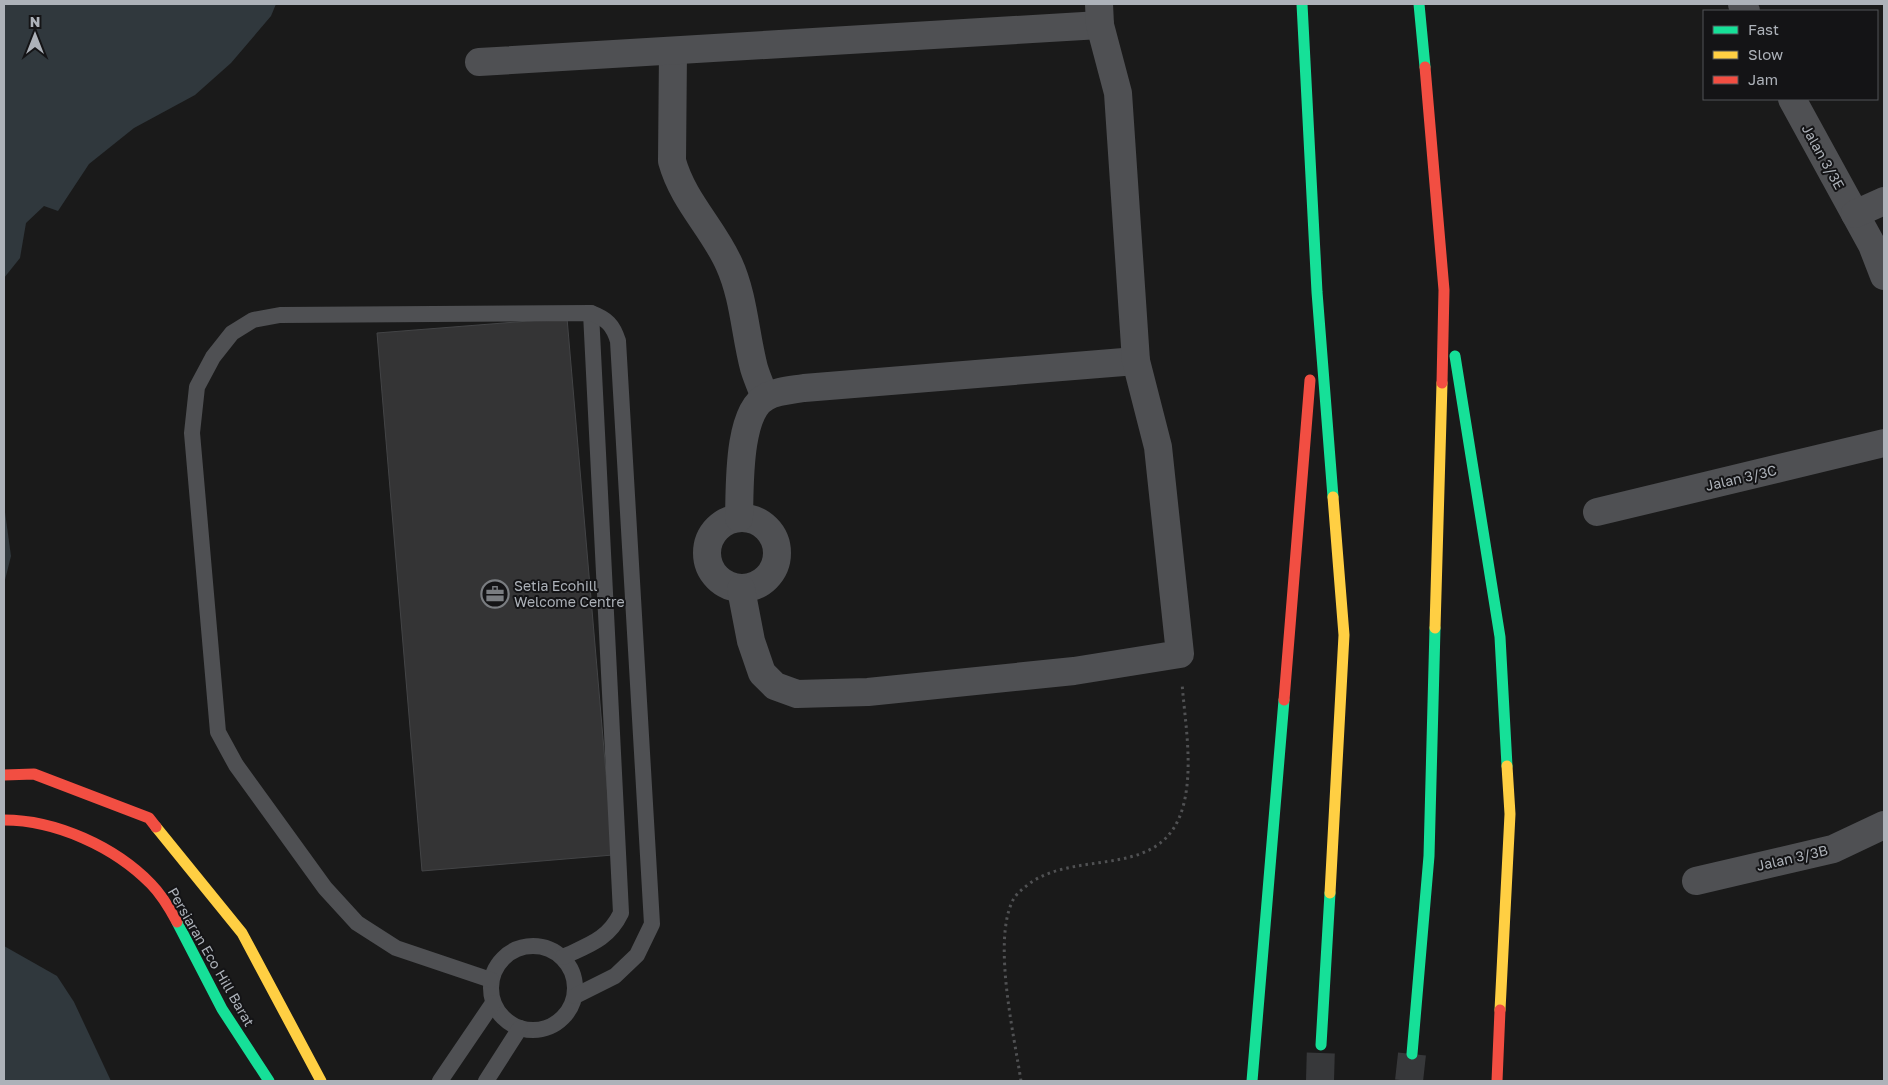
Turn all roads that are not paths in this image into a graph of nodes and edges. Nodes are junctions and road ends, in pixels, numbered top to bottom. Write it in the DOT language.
graph roads {
  1 [pos="1302,4"];
  2 [pos="1419,4"];
  3 [pos="1099,14"];
  4 [pos="673,51"];
  5 [pos="479,62"];
  6 [pos="1793,100"];
  7 [pos="1884,201"];
  8 [pos="1855,214"];
  9 [pos="1884,276"];
  10 [pos="1444,290"];
  11 [pos="1317,292"];
  12 [pos="591,313"];
  13 [pos="1136,361"];
  14 [pos="765,397"];
  15 [pos="1884,443"];
  16 [pos="1597,512"];
  17 [pos="739,518"];
  18 [pos="741,589"];
  19 [pos="4,775"];
  20 [pos="4,820"];
  21 [pos="1884,825"];
  22 [pos="1696,881"];
  23 [pos="563,957"];
  24 [pos="491,980"];
  25 [pos="575,996"];
  26 [pos="493,1003"];
  27 [pos="520,1028"];
  28 [pos="1321,1045"];
  29 [pos="1412,1054"];
  30 [pos="268,1081"];
  31 [pos="321,1081"];
  32 [pos="440,1081"];
  33 [pos="486,1081"];
  34 [pos="1252,1081"];
  35 [pos="1497,1081"];
  1 -- 11 [label="street"];
  2 -- 10 [label="street"];
  3 -- 4 [label="street"];
  3 -- 13 [label="street"];
  4 -- 5 [label="street"];
  4 -- 14 [label="street"];
  6 -- 8 [label="street, Jalan 3/3E"];
  7 -- 8 [label="street"];
  8 -- 9 [label="street, Jalan 3/3E"];
  10 -- 29 [label="street"];
  10 -- 35 [label="street"];
  11 -- 28 [label="street"];
  11 -- 34 [label="street"];
  12 -- 23 [label="lane"];
  12 -- 24 [label="lane"];
  12 -- 25 [label="lane"];
  13 -- 14 [label="street"];
  13 -- 18 [label="street"];
  14 -- 17 [label="street"];
  15 -- 16 [label="street, Jalan 3/3C"];
  17 -- 18 [label="street"];
  17 -- 18 [label="street"];
  19 -- 31 [label="street, Persiaran Eco Hill Barat"];
  20 -- 30 [label="street, Persiaran Eco Hill Barat"];
  21 -- 22 [label="street, Jalan 3/3B"];
  23 -- 24 [label="lane"];
  23 -- 25 [label="lane"];
  24 -- 26 [label="lane"];
  25 -- 27 [label="lane"];
  26 -- 27 [label="lane"];
  26 -- 32 [label="lane"];
  27 -- 33 [label="lane"];
}
